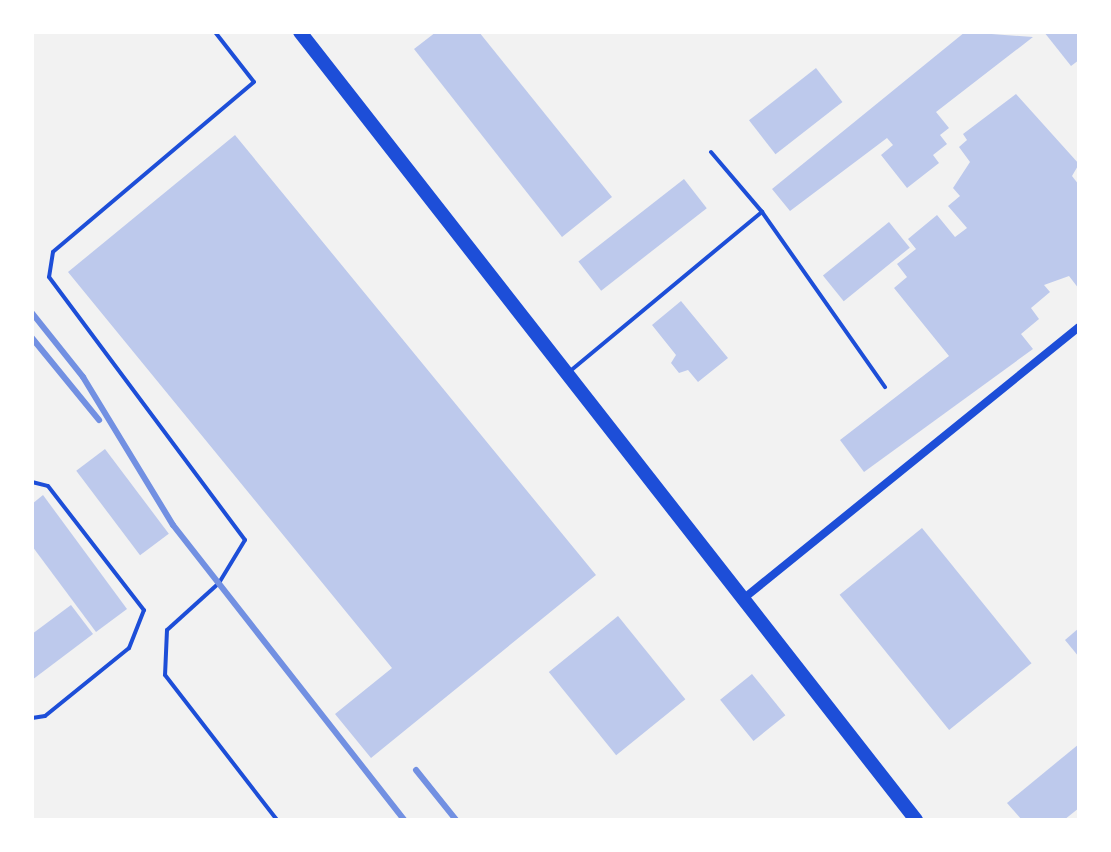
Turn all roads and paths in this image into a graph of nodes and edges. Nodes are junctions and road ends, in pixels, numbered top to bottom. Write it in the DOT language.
graph roads {
  1 [pos="215,32"];
  2 [pos="300,32"];
  3 [pos="711,152"];
  4 [pos="762,212"];
  5 [pos="1079,327"];
  6 [pos="567,373"];
  7 [pos="885,387"];
  8 [pos="32,482"];
  9 [pos="743,599"];
  10 [pos="32,718"];
  11 [pos="277,820"];
  12 [pos="916,820"];
  1 -- 11 [label="lane"];
  2 -- 6 [label="main road"];
  3 -- 4 [label="lane"];
  4 -- 6 [label="lane"];
  4 -- 7 [label="lane"];
  5 -- 9 [label="street"];
  6 -- 9 [label="main road"];
  8 -- 10 [label="lane"];
  9 -- 12 [label="main road"];
}
